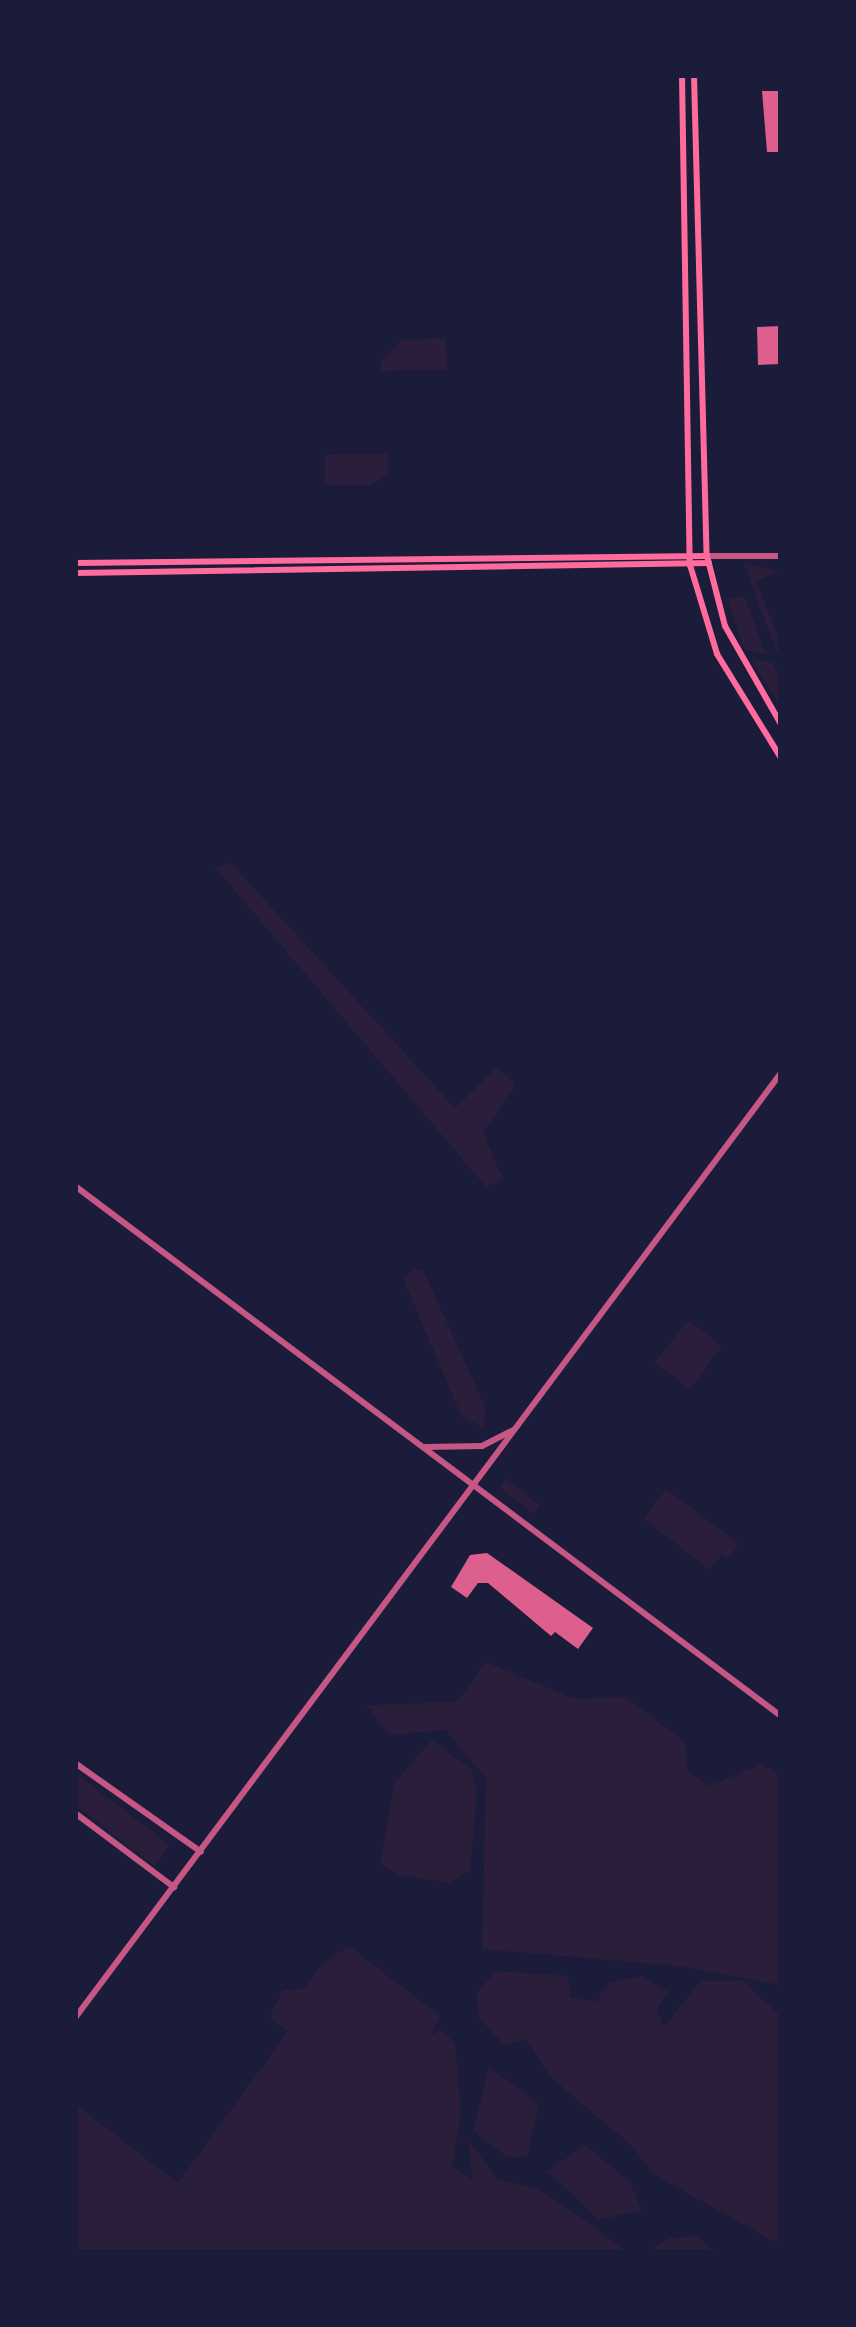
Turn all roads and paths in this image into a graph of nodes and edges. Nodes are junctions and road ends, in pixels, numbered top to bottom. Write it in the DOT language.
graph roads {
  1 [pos="682,75"];
  2 [pos="694,75"];
  3 [pos="700,424"];
  4 [pos="686,425"];
  5 [pos="781,556"];
  6 [pos="708,560"];
  7 [pos="690,561"];
  8 [pos="75,563"];
  9 [pos="75,573"];
  10 [pos="781,724"];
  11 [pos="781,758"];
  12 [pos="781,1074"];
  13 [pos="75,1186"];
  14 [pos="514,1429"];
  15 [pos="422,1447"];
  16 [pos="472,1486"];
  17 [pos="781,1716"];
  18 [pos="75,1763"];
  19 [pos="75,1814"];
  20 [pos="200,1852"];
  21 [pos="174,1887"];
  22 [pos="75,2018"];
  1 -- 4 [label="main road"];
  2 -- 3 [label="main road"];
  3 -- 4 [label="main road"];
  3 -- 6 [label="main road"];
  4 -- 7 [label="main road"];
  5 -- 6 [label="street"];
  6 -- 7 [label="main road"];
  6 -- 10 [label="main road"];
  7 -- 8 [label="main road"];
  7 -- 9 [label="main road"];
  7 -- 11 [label="main road"];
  12 -- 14 [label="street"];
  13 -- 15 [label="street"];
  14 -- 15 [label="street"];
  14 -- 16 [label="street"];
  15 -- 16 [label="street"];
  16 -- 17 [label="street"];
  16 -- 20 [label="street"];
  18 -- 20 [label="street"];
  19 -- 21 [label="street"];
  20 -- 21 [label="street"];
  21 -- 22 [label="street"];
}
